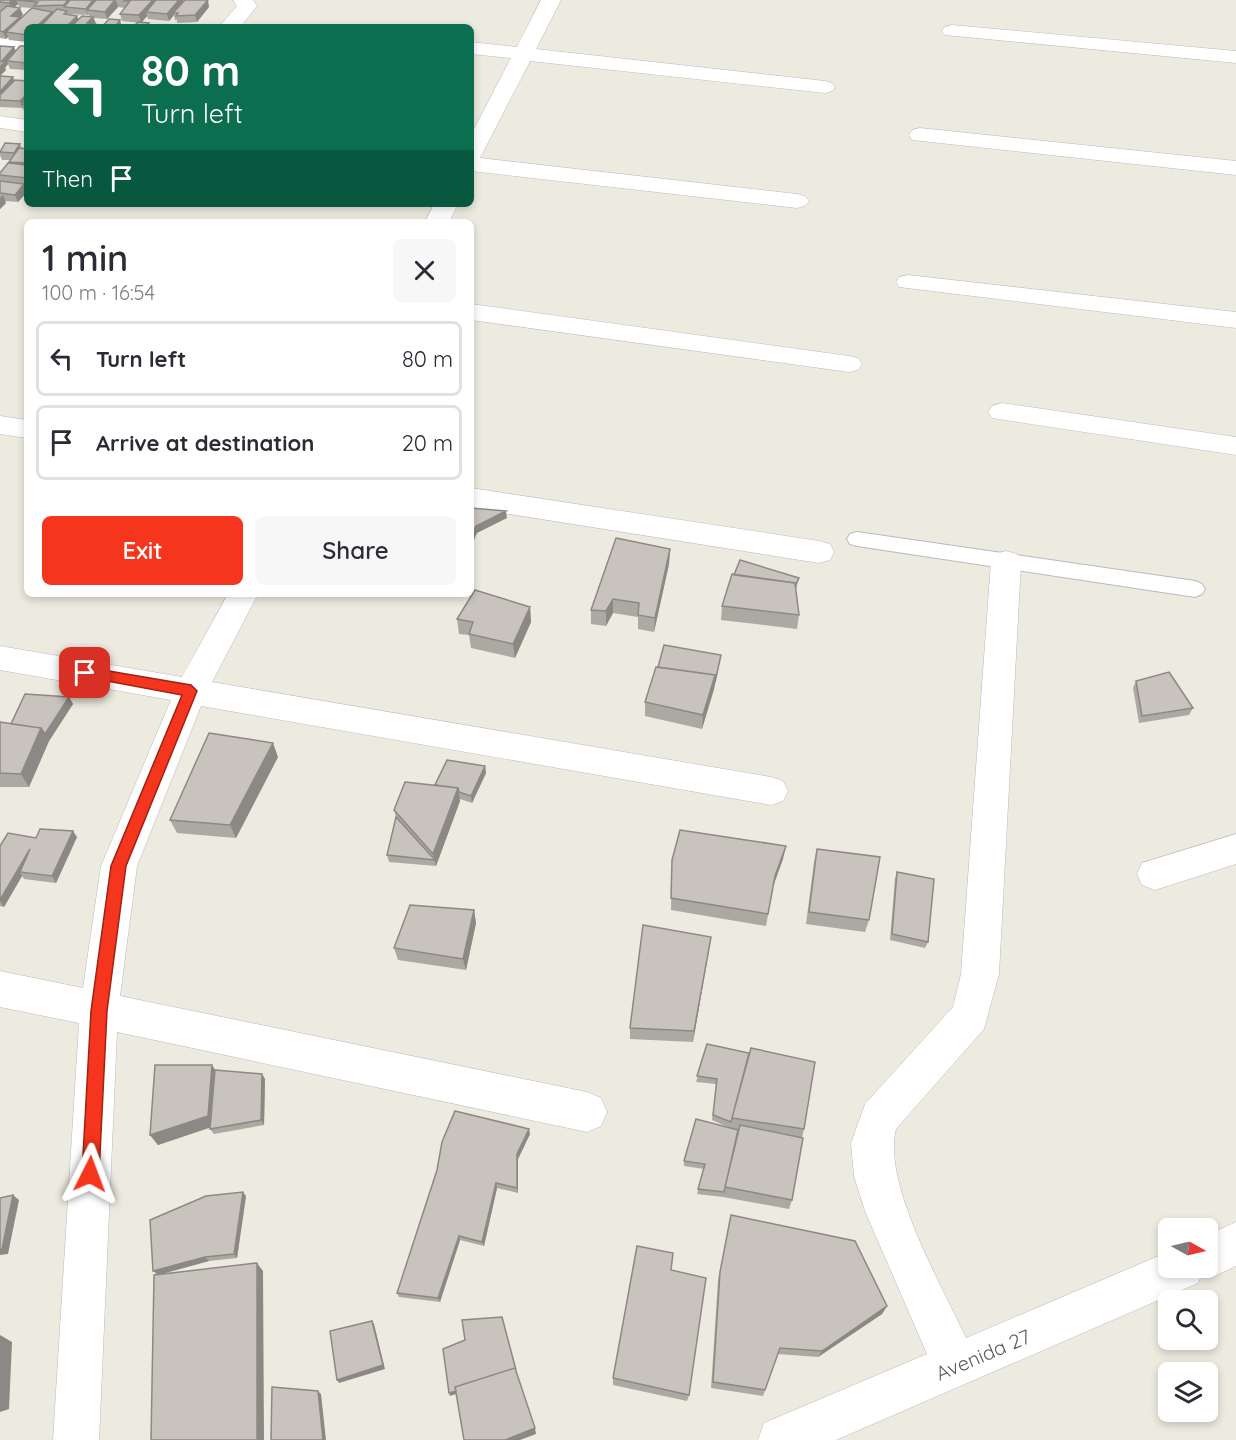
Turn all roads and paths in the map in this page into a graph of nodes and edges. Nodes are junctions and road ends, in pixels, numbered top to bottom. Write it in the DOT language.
graph roads {
  1 [pos="243,0"];
  2 [pos="551,0"];
  3 [pos="232,24"];
  4 [pos="952,31"];
  5 [pos="0,43"];
  6 [pos="24,47"];
  7 [pos="474,48"];
  8 [pos="523,54"];
  9 [pos="1236,57"];
  10 [pos="825,87"];
  11 [pos="920,135"];
  12 [pos="474,150"];
  13 [pos="474,164"];
  14 [pos="1236,168"];
  15 [pos="797,201"];
  16 [pos="908,282"];
  17 [pos="474,312"];
  18 [pos="1236,320"];
  19 [pos="849,364"];
  20 [pos="1002,412"];
  21 [pos="0,425"];
  22 [pos="24,429"];
  23 [pos="1236,446"];
  24 [pos="474,498"];
  25 [pos="857,539"];
  26 [pos="819,552"];
  27 [pos="1006,562"];
  28 [pos="1196,589"];
  29 [pos="241,597"];
  30 [pos="0,658"];
  31 [pos="191,691"];
  32 [pos="771,791"];
  33 [pos="1236,849"];
  34 [pos="1155,874"];
  35 [pos="0,989"];
  36 [pos="99,1011"];
  37 [pos="587,1112"];
  38 [pos="1236,1244"];
  39 [pos="1218,1252"];
  40 [pos="1160,1278"];
  41 [pos="956,1367"];
  42 [pos="76,1440"];
  43 [pos="781,1440"];
  1 -- 3 [label="street"];
  2 -- 8 [label="street"];
  4 -- 9 [label="street"];
  5 -- 6 [label="street"];
  7 -- 8 [label="street"];
  8 -- 10 [label="street"];
  8 -- 12 [label="street"];
  11 -- 14 [label="street"];
  13 -- 15 [label="street"];
  16 -- 18 [label="street"];
  17 -- 19 [label="street"];
  20 -- 23 [label="street"];
  21 -- 22 [label="street"];
  24 -- 26 [label="street"];
  25 -- 27 [label="lane"];
  27 -- 28 [label="lane"];
  27 -- 41 [label="street"];
  29 -- 31 [label="street"];
  30 -- 31 [label="street"];
  31 -- 32 [label="street"];
  31 -- 36 [label="street"];
  33 -- 34 [label="street"];
  35 -- 36 [label="street"];
  36 -- 37 [label="street"];
  36 -- 42 [label="street"];
  38 -- 39 [label="street"];
  40 -- 41 [label="street, Avenida 27"];
  41 -- 43 [label="street, Avenida 27"];
}
